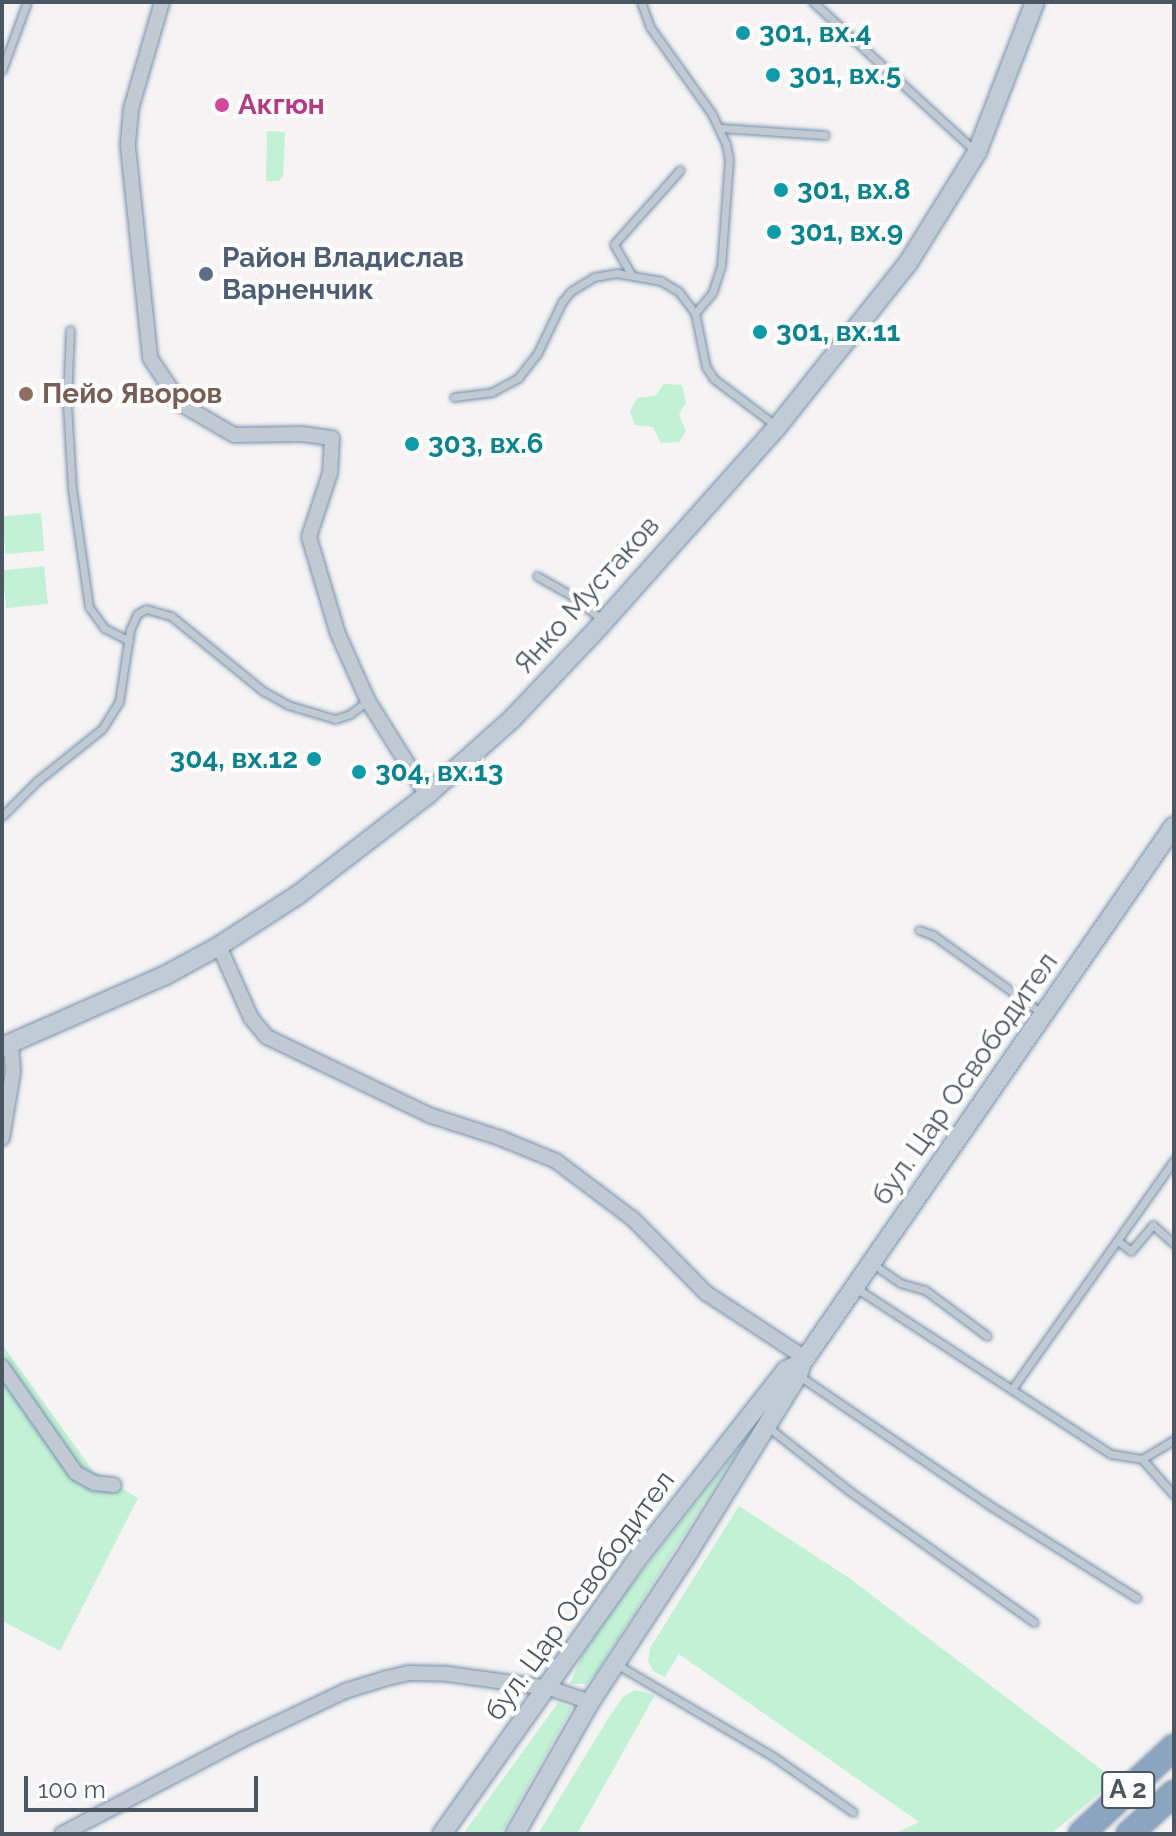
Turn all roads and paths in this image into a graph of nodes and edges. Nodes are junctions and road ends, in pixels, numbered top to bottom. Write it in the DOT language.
graph roads {
  1 [pos="27,2"];
  2 [pos="162,2"];
  3 [pos="641,2"];
  4 [pos="813,2"];
  5 [pos="829,2"];
  6 [pos="1035,2"];
  7 [pos="826,13"];
  8 [pos="2,70"];
  9 [pos="721,128"];
  10 [pos="825,135"];
  11 [pos="977,152"];
  12 [pos="680,170"];
  13 [pos="631,274"];
  14 [pos="695,313"];
  15 [pos="70,330"];
  16 [pos="454,397"];
  17 [pos="777,427"];
  18 [pos="537,576"];
  19 [pos="604,621"];
  20 [pos="129,641"];
  21 [pos="368,701"];
  22 [pos="427,795"];
  23 [pos="2,816"];
  24 [pos="1174,826"];
  25 [pos="919,930"];
  26 [pos="219,946"];
  27 [pos="1044,1015"];
  28 [pos="6,1046"];
  29 [pos="2,1138"];
  30 [pos="1174,1160"];
  31 [pos="1118,1241"];
  32 [pos="1174,1244"];
  33 [pos="871,1263"];
  34 [pos="855,1287"];
  35 [pos="987,1336"];
  36 [pos="801,1365"];
  37 [pos="2,1367"];
  38 [pos="1012,1389"];
  39 [pos="766,1425"];
  40 [pos="1174,1440"];
  41 [pos="1142,1459"];
  42 [pos="114,1485"];
  43 [pos="1174,1495"];
  44 [pos="1137,1598"];
  45 [pos="1034,1622"];
  46 [pos="616,1664"];
  47 [pos="549,1688"];
  48 [pos="590,1702"];
  49 [pos="1174,1747"];
  50 [pos="1174,1793"];
  51 [pos="853,1812"];
  52 [pos="62,1834"];
  53 [pos="442,1834"];
  54 [pos="515,1834"];
  55 [pos="1081,1834"];
  56 [pos="1129,1834"];
  1 -- 8 [label="lane"];
  2 -- 21 [label="street"];
  3 -- 9 [label="lane"];
  4 -- 7 [label="lane"];
  5 -- 7 [label="lane"];
  6 -- 11 [label="main road, Янко Мустаков"];
  7 -- 11 [label="lane"];
  9 -- 10 [label="lane"];
  9 -- 14 [label="lane"];
  11 -- 17 [label="main road, Янко Мустаков"];
  12 -- 13 [label="lane"];
  13 -- 14 [label="lane"];
  13 -- 16 [label="lane"];
  14 -- 17 [label="lane"];
  15 -- 20 [label="lane"];
  17 -- 19 [label="main road, Янко Мустаков"];
  18 -- 19 [label="lane"];
  19 -- 22 [label="main road, Янко Мустаков"];
  20 -- 21 [label="lane"];
  20 -- 23 [label="lane"];
  21 -- 22 [label="street"];
  22 -- 26 [label="main road, Янко Мустаков"];
  24 -- 27 [label="main road, бул. Цар Освободител"];
  25 -- 27 [label="lane"];
  26 -- 28 [label="main road, Янко Мустаков"];
  26 -- 36 [label="street"];
  27 -- 33 [label="main road, бул. Цар Освободител"];
  28 -- 29 [label="street"];
  30 -- 31 [label="lane"];
  31 -- 32 [label="lane"];
  31 -- 38 [label="lane"];
  33 -- 34 [label="main road, бул. Цар Освободител"];
  33 -- 35 [label="lane"];
  34 -- 36 [label="main road, бул. Цар Освободител"];
  34 -- 38 [label="lane"];
  36 -- 39 [label="main road, бул. Цар Освободител"];
  36 -- 44 [label="lane"];
  36 -- 47 [label="main road, бул. Цар Освободител"];
  37 -- 42 [label="street"];
  38 -- 41 [label="lane"];
  39 -- 45 [label="lane"];
  39 -- 46 [label="main road, бул. Цар Освободител"];
  40 -- 41 [label="lane"];
  41 -- 43 [label="lane"];
  46 -- 48 [label="main road, бул. Цар Освободител"];
  46 -- 51 [label="lane"];
  47 -- 48 [label="street"];
  47 -- 52 [label="street"];
  47 -- 53 [label="main road, бул. Цар Освободител"];
  48 -- 54 [label="main road, бул. Цар Освободител"];
  49 -- 55 [label="highway, A 2"];
  50 -- 56 [label="highway, A 2"];
}
